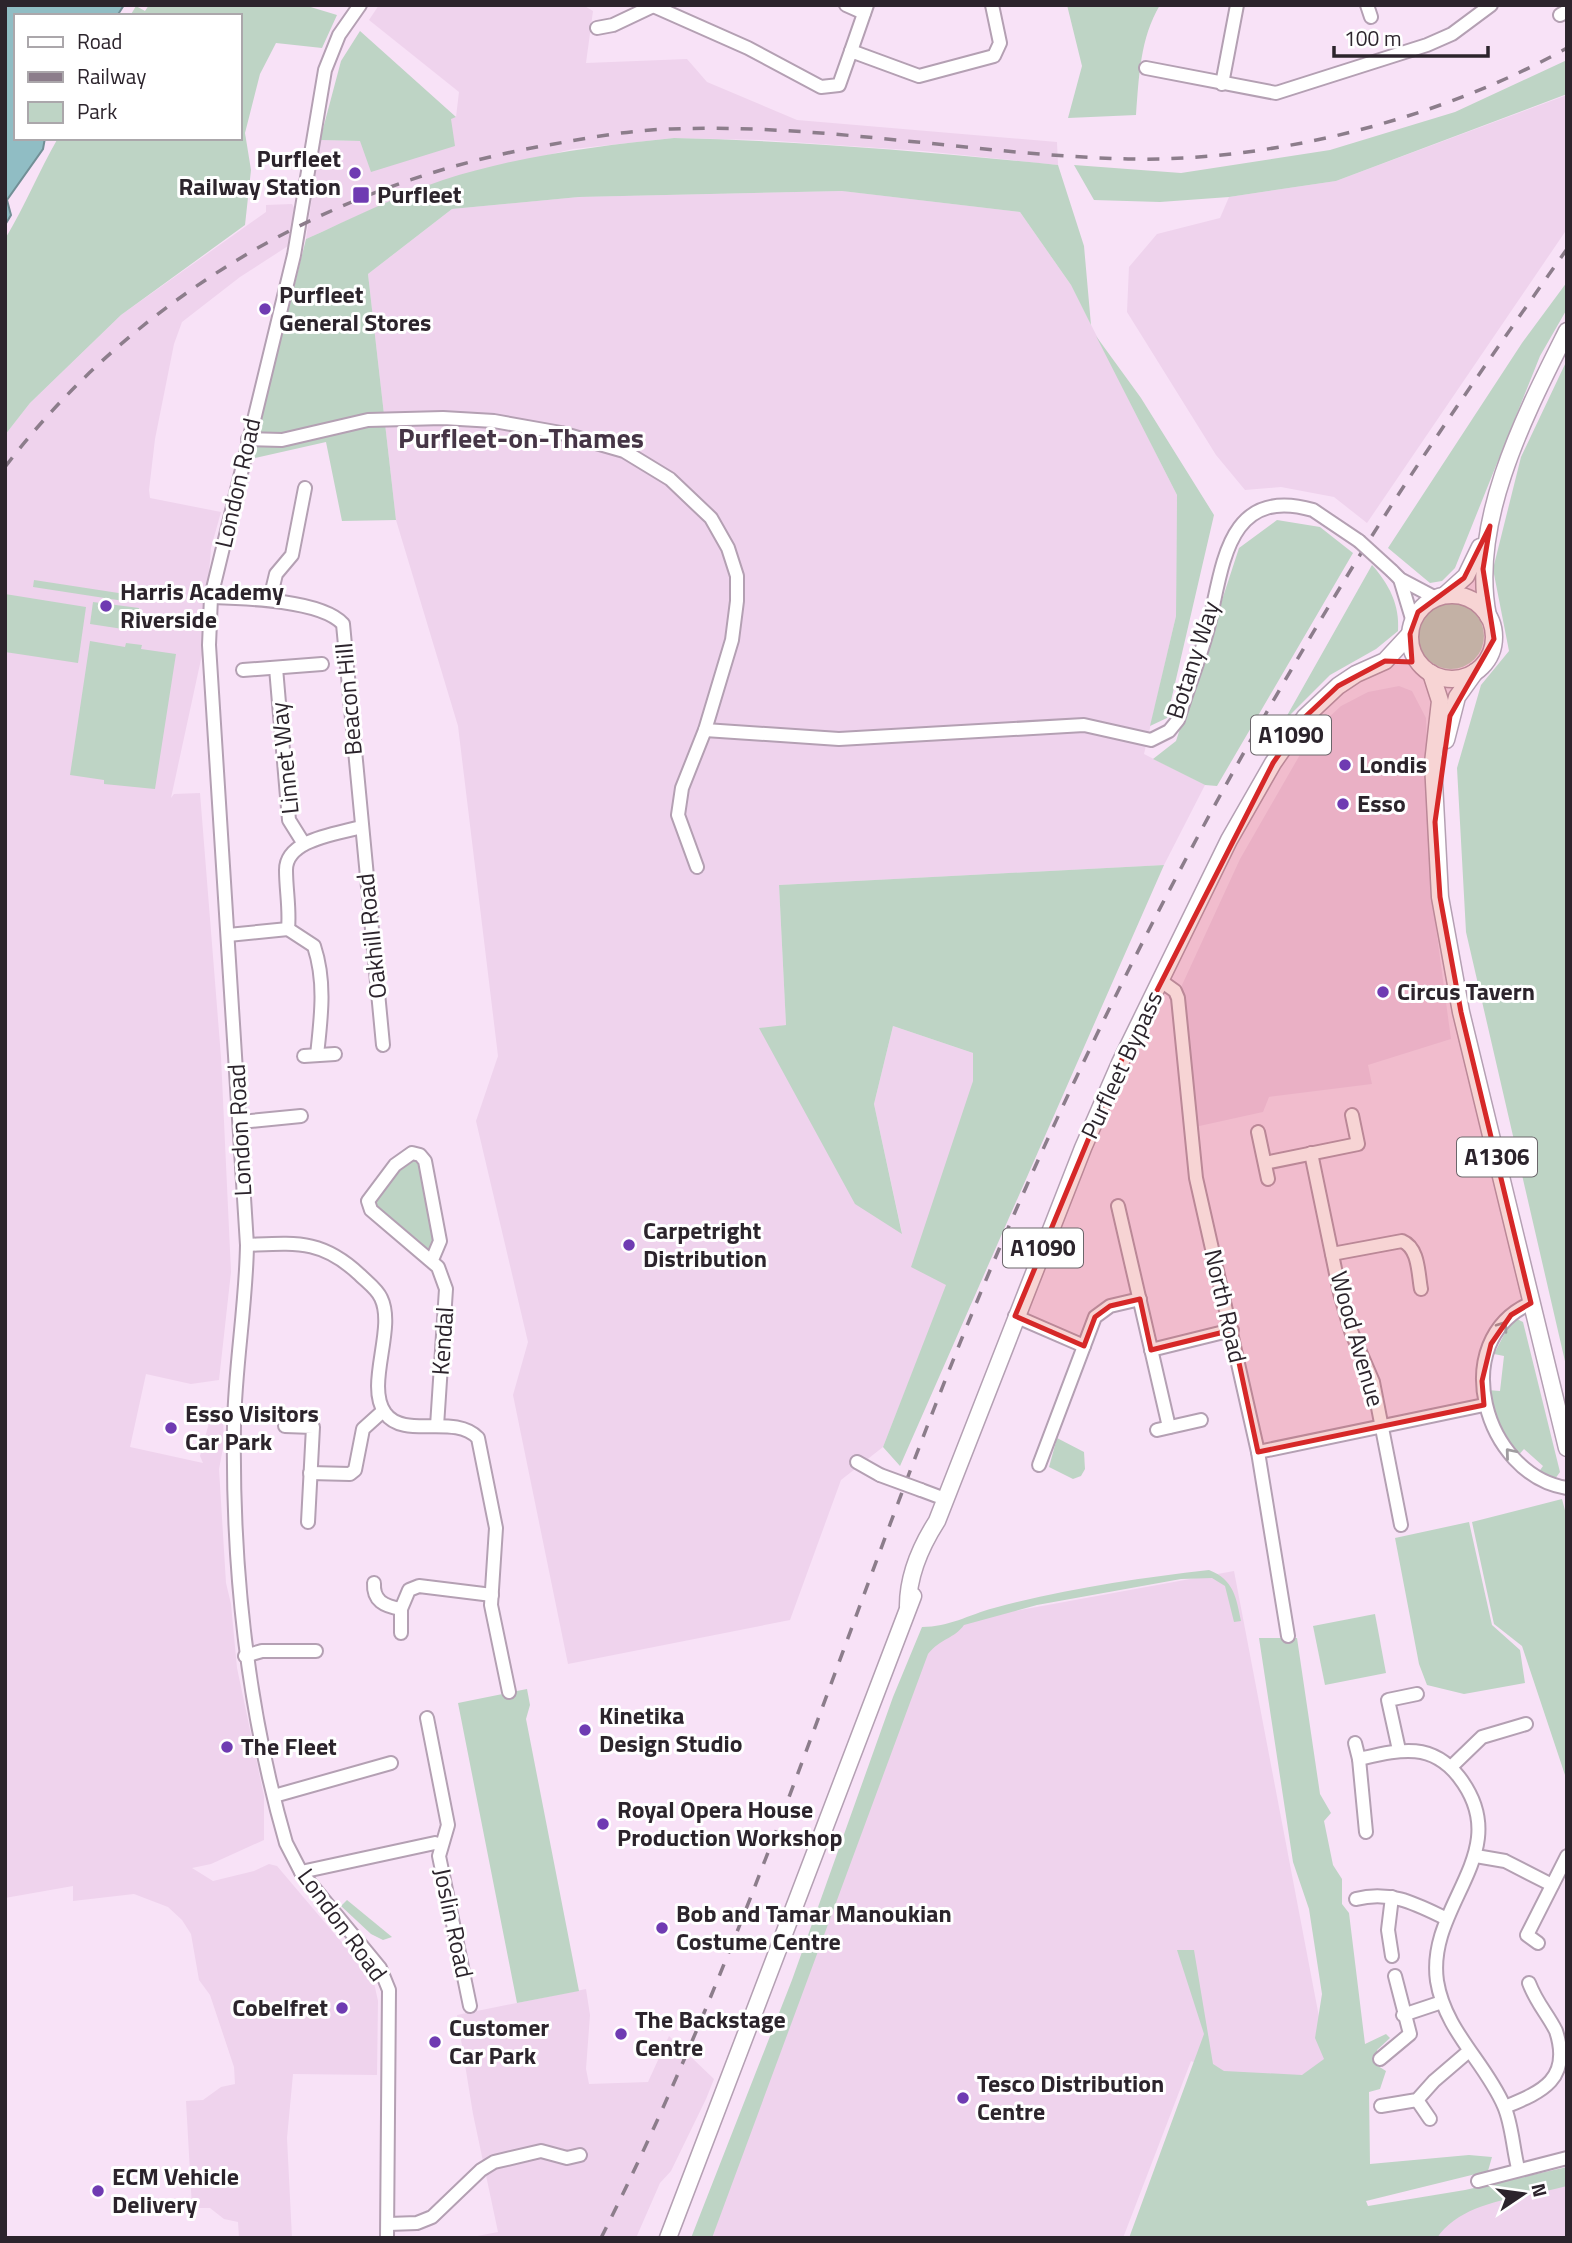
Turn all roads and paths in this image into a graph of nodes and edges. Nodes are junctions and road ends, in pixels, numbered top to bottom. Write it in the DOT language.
graph roads {
  1 [pos="360,5"];
  2 [pos="846,5"];
  3 [pos="992,5"];
  4 [pos="1237,5"];
  5 [pos="1491,5"];
  6 [pos="651,6"];
  7 [pos="865,9"];
  8 [pos="597,28"];
  9 [pos="851,51"];
  10 [pos="1146,68"];
  11 [pos="1222,84"];
  12 [pos="1567,331"];
  13 [pos="248,439"];
  14 [pos="305,488"];
  15 [pos="1490,526"];
  16 [pos="1396,575"];
  17 [pos="1441,596"];
  18 [pos="211,597"];
  19 [pos="270,599"];
  20 [pos="1488,616"];
  21 [pos="1411,628"];
  22 [pos="1385,661"];
  23 [pos="322,664"];
  24 [pos="276,668"];
  25 [pos="243,670"];
  26 [pos="1427,670"];
  27 [pos="1476,671"];
  28 [pos="705,730"];
  29 [pos="1436,801"];
  30 [pos="361,827"];
  31 [pos="304,844"];
  32 [pos="696,867"];
  33 [pos="288,929"];
  34 [pos="228,934"];
  35 [pos="1161,981"];
  36 [pos="383,1045"];
  37 [pos="334,1054"];
  38 [pos="1352,1115"];
  39 [pos="301,1116"];
  40 [pos="240,1122"];
  41 [pos="1258,1132"];
  42 [pos="1311,1153"];
  43 [pos="1265,1163"];
  44 [pos="1268,1179"];
  45 [pos="1118,1206"];
  46 [pos="247,1245"];
  47 [pos="1332,1254"];
  48 [pos="432,1260"];
  49 [pos="1421,1289"];
  50 [pos="1140,1299"];
  51 [pos="1531,1303"];
  52 [pos="1015,1316"];
  53 [pos="1232,1331"];
  54 [pos="1084,1346"];
  55 [pos="1151,1350"];
  56 [pos="1484,1405"];
  57 [pos="383,1411"];
  58 [pos="1201,1420"];
  59 [pos="285,1426"];
  60 [pos="437,1426"];
  61 [pos="1382,1429"];
  62 [pos="1567,1448"];
  63 [pos="1258,1452"];
  64 [pos="857,1462"];
  65 [pos="1039,1465"];
  66 [pos="310,1473"];
  67 [pos="1567,1488"];
  68 [pos="945,1499"];
  69 [pos="308,1522"];
  70 [pos="1401,1525"];
  71 [pos="374,1583"];
  72 [pos="492,1595"];
  73 [pos="401,1609"];
  74 [pos="401,1633"];
  75 [pos="1288,1636"];
  76 [pos="316,1651"];
  77 [pos="245,1656"];
  78 [pos="509,1692"];
  79 [pos="1417,1694"];
  80 [pos="427,1718"];
  81 [pos="1526,1724"];
  82 [pos="1355,1743"];
  83 [pos="1399,1750"];
  84 [pos="1359,1759"];
  85 [pos="391,1763"];
  86 [pos="1451,1767"];
  87 [pos="274,1796"];
  88 [pos="1366,1832"];
  89 [pos="440,1845"];
  90 [pos="1476,1856"];
  91 [pos="1567,1856"];
  92 [pos="301,1872"];
  93 [pos="1552,1885"];
  94 [pos="1392,1897"];
  95 [pos="1356,1899"];
  96 [pos="1445,1918"];
  97 [pos="1538,1943"];
  98 [pos="1392,1956"];
  99 [pos="1395,1976"];
  100 [pos="1529,1983"];
  101 [pos="1442,2002"];
  102 [pos="470,2006"];
  103 [pos="1403,2015"];
  104 [pos="1562,2029"];
  105 [pos="1469,2052"];
  106 [pos="1380,2059"];
  107 [pos="1563,2081"];
  108 [pos="1417,2100"];
  109 [pos="1381,2106"];
  110 [pos="1505,2107"];
  111 [pos="1430,2119"];
  112 [pos="580,2155"];
  113 [pos="1567,2158"];
  114 [pos="1518,2168"];
  115 [pos="1478,2181"];
  116 [pos="388,2224"];
  117 [pos="387,2238"];
  118 [pos="667,2238"];
  1 -- 13 [label="street, London Road"];
  2 -- 7 [label="street"];
  3 -- 9 [label="street"];
  4 -- 11 [label="street"];
  5 -- 11 [label="street"];
  6 -- 8 [label="street"];
  6 -- 9 [label="street"];
  7 -- 9 [label="street"];
  10 -- 11 [label="street"];
  12 -- 15 [label="main road"];
  13 -- 18 [label="street, London Road"];
  13 -- 28 [label="street"];
  14 -- 19 [label="street"];
  15 -- 17 [label="main road"];
  15 -- 20 [label="main road"];
  16 -- 17 [label="street, Botany Way"];
  16 -- 21 [label="street"];
  16 -- 28 [label="street, Botany Way, bridge"];
  17 -- 20 [label="main road"];
  17 -- 21 [label="main road"];
  18 -- 19 [label="street, Beacon Hill"];
  18 -- 34 [label="street, London Road"];
  19 -- 30 [label="street, Beacon Hill"];
  20 -- 27 [label="main road"];
  21 -- 22 [label="main road, Purfleet Bypass / A1090"];
  21 -- 26 [label="main road"];
  22 -- 26 [label="main road"];
  22 -- 35 [label="main road, Purfleet Bypass / A1090"];
  23 -- 24 [label="street, Linnet Way"];
  24 -- 25 [label="street, Linnet Way"];
  24 -- 31 [label="street, Linnet Way"];
  26 -- 27 [label="main road"];
  26 -- 29 [label="main road, A1306"];
  27 -- 29 [label="main road, A1306"];
  28 -- 32 [label="street"];
  29 -- 51 [label="main road, A1306"];
  30 -- 31 [label="street, Linnet Way"];
  30 -- 36 [label="street, Oakhill Road"];
  31 -- 33 [label="street, Linnet Way"];
  33 -- 34 [label="street"];
  33 -- 37 [label="street"];
  34 -- 40 [label="street, London Road"];
  35 -- 52 [label="main road, Purfleet Bypass / A1090"];
  35 -- 53 [label="street, North Road"];
  38 -- 42 [label="street"];
  39 -- 40 [label="street"];
  40 -- 46 [label="street, London Road"];
  41 -- 43 [label="street"];
  42 -- 43 [label="street"];
  42 -- 47 [label="street, Wood Avenue"];
  43 -- 44 [label="street"];
  45 -- 50 [label="street"];
  46 -- 57 [label="street"];
  46 -- 77 [label="street, London Road"];
  47 -- 49 [label="street"];
  47 -- 61 [label="street, Wood Avenue"];
  48 -- 48 [label="street, Kendal"];
  48 -- 60 [label="street, Kendal"];
  50 -- 54 [label="street"];
  50 -- 55 [label="street"];
  56 -- 51 [label="street, one-way"];
  51 -- 62 [label="main road, A1306"];
  52 -- 54 [label="street"];
  52 -- 68 [label="main road, Purfleet Bypass / A1090"];
  53 -- 55 [label="street"];
  53 -- 63 [label="street, North Road"];
  54 -- 65 [label="street"];
  55 -- 58 [label="street"];
  56 -- 61 [label="street"];
  67 -- 56 [label="street, one-way"];
  57 -- 60 [label="street"];
  57 -- 66 [label="street"];
  59 -- 66 [label="street"];
  60 -- 72 [label="street"];
  61 -- 63 [label="street"];
  61 -- 70 [label="street, Wood Avenue"];
  63 -- 75 [label="street, North Road"];
  64 -- 68 [label="street, bridge"];
  66 -- 69 [label="street"];
  68 -- 118 [label="main road, Purfleet Bypass / A1090"];
  71 -- 73 [label="street"];
  72 -- 73 [label="street"];
  72 -- 78 [label="street"];
  73 -- 74 [label="street"];
  76 -- 77 [label="street"];
  77 -- 87 [label="street, London Road"];
  79 -- 83 [label="street"];
  80 -- 89 [label="street, Joslin Road"];
  81 -- 86 [label="street"];
  82 -- 84 [label="street"];
  83 -- 84 [label="street"];
  83 -- 86 [label="street"];
  84 -- 88 [label="street"];
  85 -- 87 [label="street"];
  86 -- 90 [label="street"];
  87 -- 92 [label="street, London Road"];
  89 -- 92 [label="street"];
  89 -- 102 [label="street, Joslin Road"];
  90 -- 93 [label="street"];
  90 -- 96 [label="street"];
  91 -- 93 [label="street"];
  92 -- 116 [label="street, London Road"];
  93 -- 97 [label="street"];
  94 -- 95 [label="street"];
  94 -- 96 [label="street"];
  94 -- 98 [label="street"];
  96 -- 101 [label="street"];
  99 -- 103 [label="street"];
  100 -- 104 [label="street"];
  101 -- 103 [label="street"];
  101 -- 105 [label="street"];
  103 -- 106 [label="street"];
  104 -- 107 [label="street"];
  105 -- 108 [label="street"];
  105 -- 110 [label="street"];
  107 -- 110 [label="street"];
  108 -- 109 [label="street"];
  108 -- 111 [label="street"];
  110 -- 114 [label="street"];
  112 -- 116 [label="street"];
  113 -- 114 [label="street"];
  114 -- 115 [label="street"];
  116 -- 117 [label="street, London Road"];
}
